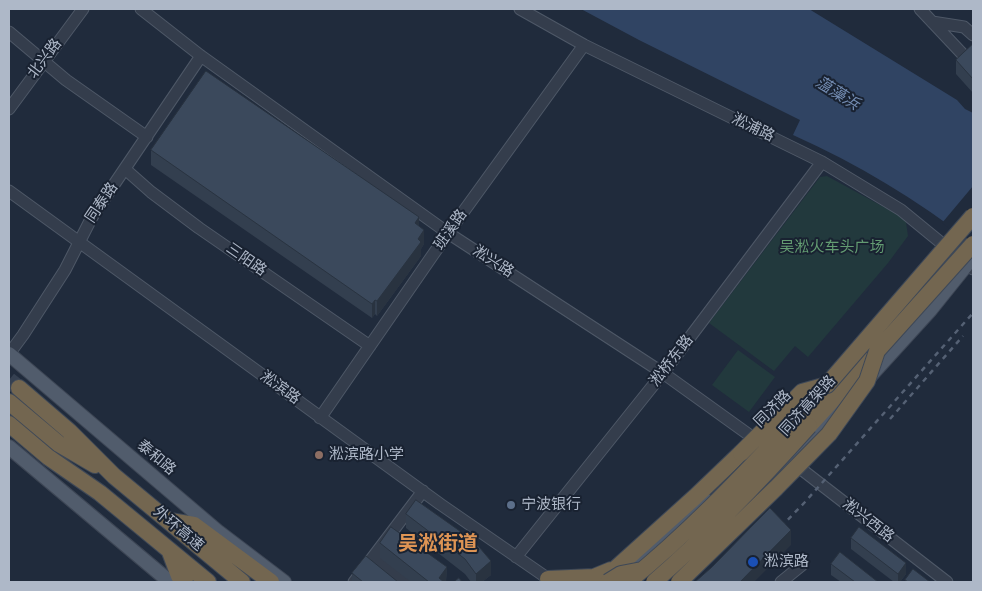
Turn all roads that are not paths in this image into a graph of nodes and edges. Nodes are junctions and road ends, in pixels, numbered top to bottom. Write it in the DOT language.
graph roads {
  1 [pos="83,9"];
  2 [pos="140,9"];
  3 [pos="520,9"];
  4 [pos="920,9"];
  5 [pos="932,22"];
  6 [pos="9,32"];
  7 [pos="973,35"];
  8 [pos="584,45"];
  9 [pos="201,56"];
  10 [pos="43,61"];
  11 [pos="969,61"];
  12 [pos="9,109"];
  13 [pos="146,137"];
  14 [pos="822,162"];
  15 [pos="125,170"];
  16 [pos="9,191"];
  17 [pos="973,216"];
  18 [pos="448,233"];
  19 [pos="78,241"];
  20 [pos="940,244"];
  21 [pos="973,244"];
  22 [pos="970,267"];
  23 [pos="370,346"];
  24 [pos="877,351"];
  25 [pos="9,354"];
  26 [pos="663,373"];
  27 [pos="827,385"];
  28 [pos="19,388"];
  29 [pos="9,402"];
  30 [pos="320,418"];
  31 [pos="9,424"];
  32 [pos="59,444"];
  33 [pos="762,444"];
  34 [pos="9,447"];
  35 [pos="790,460"];
  36 [pos="114,476"];
  37 [pos="423,491"];
  38 [pos="100,493"];
  39 [pos="168,521"];
  40 [pos="169,550"];
  41 [pos="374,556"];
  42 [pos="516,557"];
  43 [pos="620,566"];
  44 [pos="802,566"];
  45 [pos="649,576"];
  46 [pos="550,581"];
  47 [pos="170,582"];
  48 [pos="185,582"];
  49 [pos="208,582"];
  50 [pos="242,582"];
  51 [pos="271,582"];
  52 [pos="284,582"];
  53 [pos="354,582"];
  54 [pos="406,582"];
  55 [pos="601,582"];
  56 [pos="608,582"];
  57 [pos="613,582"];
  58 [pos="628,582"];
  59 [pos="664,582"];
  60 [pos="679,582"];
  61 [pos="781,582"];
  62 [pos="947,582"];
  1 -- 10 [label="street, 北兴路"];
  2 -- 9 [label="street, 淞兴路"];
  3 -- 8 [label="street, 淞浦路"];
  4 -- 5 [label="street"];
  5 -- 7 [label="street"];
  5 -- 11 [label="street"];
  6 -- 10 [label="street"];
  8 -- 14 [label="street, 淞浦路"];
  8 -- 18 [label="street, 班溪路"];
  9 -- 13 [label="street, 同泰路"];
  9 -- 18 [label="street, 淞兴路"];
  10 -- 12 [label="street, 北兴路"];
  10 -- 13 [label="street"];
  13 -- 15 [label="street, 同泰路"];
  14 -- 20 [label="street, 淞浦路"];
  14 -- 26 [label="street, 淞桥东路"];
  15 -- 19 [label="street, 同泰路"];
  15 -- 23 [label="street, 三阳路"];
  16 -- 19 [label="street, 淞滨路"];
  17 -- 27 [label="highway, 同济高架路, bridge"];
  18 -- 23 [label="street, 班溪路"];
  18 -- 26 [label="street, 淞兴路"];
  19 -- 25 [label="street, 同泰路"];
  19 -- 30 [label="street, 淞滨路"];
  20 -- 22 [label="street, 淞浦路"];
  20 -- 33 [label="main road, 同济路"];
  21 -- 24 [label="highway, 同济高架路, bridge"];
  22 -- 35 [label="main road"];
  23 -- 30 [label="street, 班溪路"];
  24 -- 45 [label="highway, 同济高架路, bridge"];
  24 -- 60 [label="highway, bridge"];
  25 -- 52 [label="main road, 泰和路"];
  26 -- 33 [label="street, 淞兴路"];
  26 -- 42 [label="street, 淞桥东路"];
  27 -- 43 [label="highway, bridge"];
  27 -- 45 [label="highway, 同济高架路, bridge"];
  28 -- 36 [label="highway, 外环高速"];
  29 -- 32 [label="highway, 外环高速"];
  30 -- 37 [label="street, 淞滨路"];
  31 -- 38 [label="highway, 外环高速"];
  32 -- 36 [label="highway, 外环高速"];
  32 -- 38 [label="highway, 外环高速"];
  33 -- 35 [label="street, 淞兴路"];
  33 -- 57 [label="main road, 同济路"];
  34 -- 47 [label="main road"];
  35 -- 59 [label="main road"];
  35 -- 62 [label="street, 淞兴西路"];
  36 -- 39 [label="highway, 外环高速"];
  37 -- 41 [label="street"];
  37 -- 42 [label="street, 淞滨路"];
  38 -- 40 [label="highway, 外环高速"];
  39 -- 50 [label="highway, 外环高速"];
  39 -- 51 [label="highway"];
  40 -- 48 [label="highway"];
  40 -- 49 [label="highway, 外环高速"];
  41 -- 53 [label="street"];
  41 -- 54 [label="street"];
  42 -- 46 [label="street, 淞滨路"];
  43 -- 46 [label="highway"];
  43 -- 55 [label="highway"];
  44 -- 61 [label="street"];
  45 -- 56 [label="highway, bridge"];
  45 -- 58 [label="highway, 同济高架路, bridge"];
}
